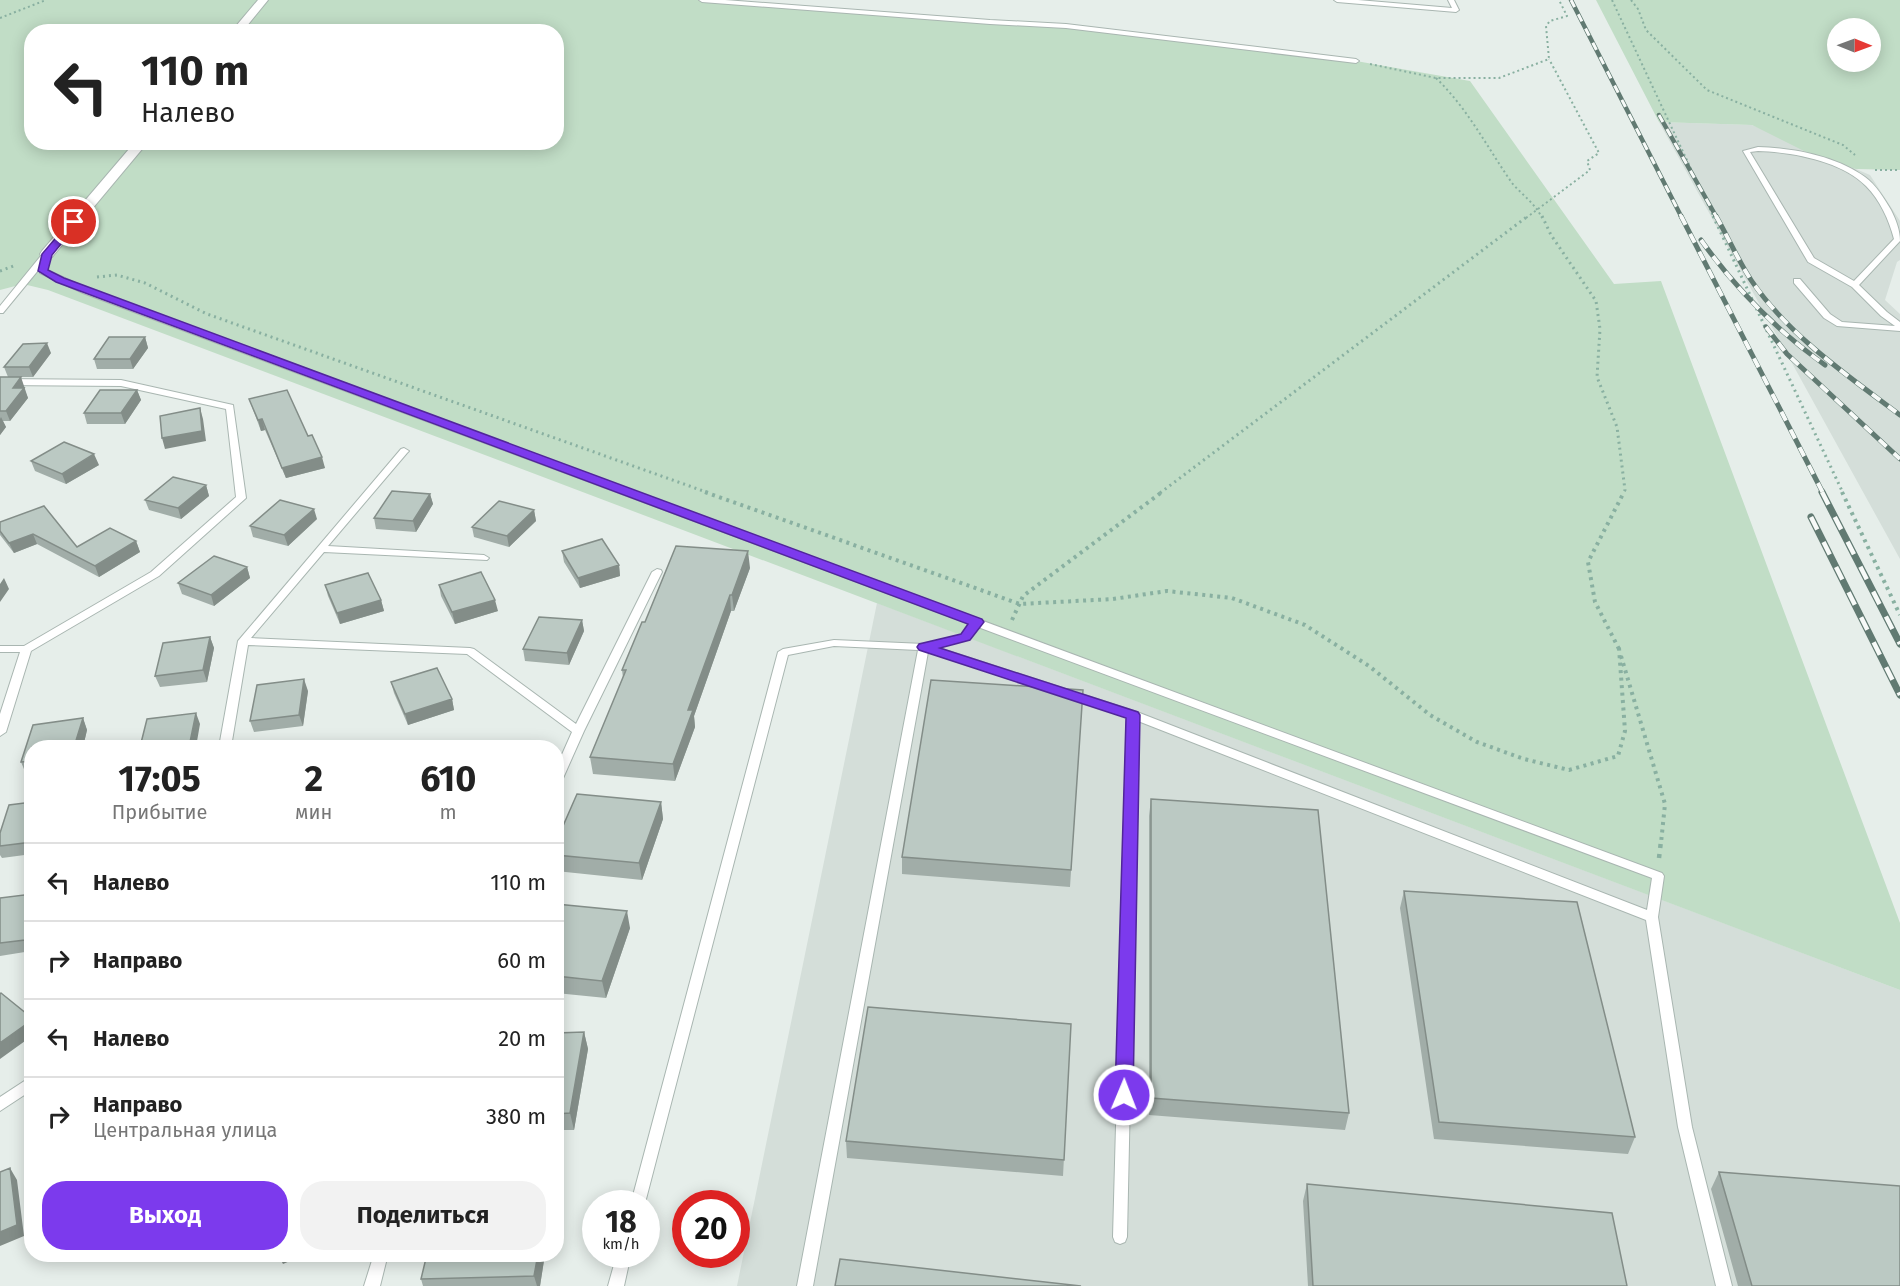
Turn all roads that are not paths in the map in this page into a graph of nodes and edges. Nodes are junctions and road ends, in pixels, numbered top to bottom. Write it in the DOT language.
graph roads {
  1 [pos="263,0"];
  2 [pos="702,0"];
  3 [pos="1337,0"];
  4 [pos="1451,0"];
  5 [pos="243,24"];
  6 [pos="1356,61"];
  7 [pos="135,150"];
  8 [pos="47,254"];
  9 [pos="1797,281"];
  10 [pos="1855,285"];
  11 [pos="9,300"];
  12 [pos="0,303"];
  13 [pos="0,311"];
  14 [pos="1900,327"];
  15 [pos="0,382"];
  16 [pos="404,450"];
  17 [pos="323,549"];
  18 [pos="484,558"];
  19 [pos="657,572"];
  20 [pos="977,622"];
  21 [pos="243,641"];
  22 [pos="924,647"];
  23 [pos="0,649"];
  24 [pos="26,649"];
  25 [pos="1133,715"];
  26 [pos="578,731"];
  27 [pos="0,732"];
  28 [pos="226,740"];
  29 [pos="564,763"];
  30 [pos="1652,917"];
  31 [pos="24,1088"];
  32 [pos="0,1105"];
  33 [pos="641,1190"];
  34 [pos="1120,1237"];
  35 [pos="379,1262"];
  36 [pos="620,1268"];
  37 [pos="372,1286"];
  38 [pos="616,1286"];
  39 [pos="805,1286"];
  40 [pos="1724,1286"];
  1 -- 5 [label="street"];
  2 -- 6 [label="lane"];
  3 -- 4 [label="lane"];
  7 -- 8 [label="street"];
  8 -- 11 [label="lane"];
  8 -- 20 [label="lane"];
  9 -- 14 [label="lane"];
  10 -- 10 [label="lane"];
  10 -- 14 [label="lane"];
  11 -- 12 [label="lane"];
  11 -- 13 [label="lane"];
  15 -- 24 [label="lane"];
  16 -- 17 [label="lane"];
  17 -- 18 [label="lane"];
  17 -- 21 [label="lane"];
  19 -- 26 [label="lane"];
  20 -- 22 [label="lane"];
  20 -- 30 [label="lane"];
  21 -- 26 [label="lane"];
  21 -- 28 [label="lane"];
  22 -- 25 [label="lane"];
  22 -- 33 [label="lane"];
  22 -- 39 [label="lane"];
  23 -- 24 [label="lane"];
  24 -- 27 [label="lane"];
  25 -- 30 [label="lane"];
  25 -- 34 [label="lane"];
  26 -- 29 [label="lane"];
  30 -- 40 [label="lane"];
  31 -- 32 [label="lane"];
  35 -- 37 [label="lane"];
  36 -- 38 [label="lane"];
}
